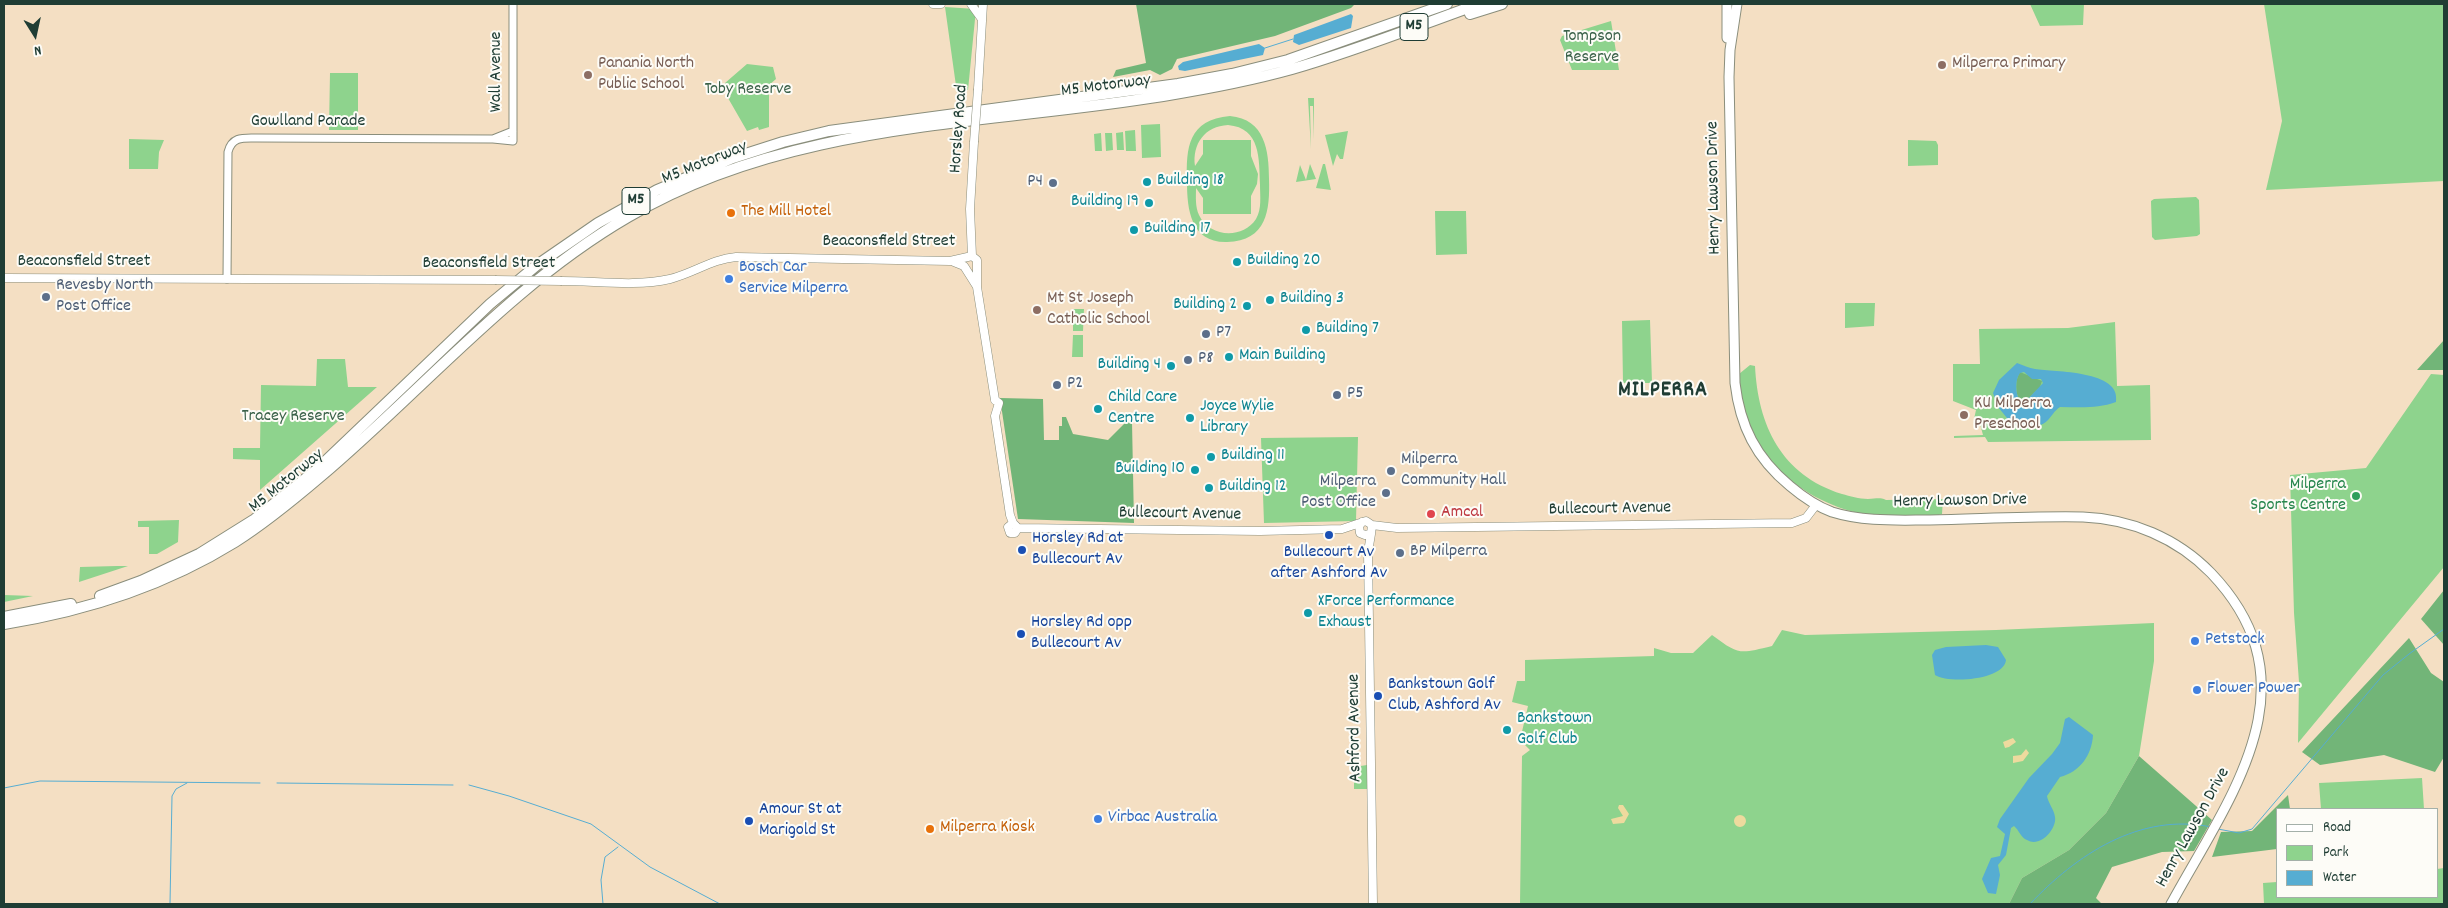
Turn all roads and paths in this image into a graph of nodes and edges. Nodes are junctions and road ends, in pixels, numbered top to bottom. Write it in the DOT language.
graph roads {
  1 [pos="514,4"];
  2 [pos="933,4"];
  3 [pos="940,4"];
  4 [pos="971,4"];
  5 [pos="983,4"];
  6 [pos="1436,4"];
  7 [pos="1447,4"];
  8 [pos="1479,4"];
  9 [pos="1502,4"];
  10 [pos="1727,4"];
  11 [pos="1737,4"];
  12 [pos="982,22"];
  13 [pos="1382,27"];
  14 [pos="1350,50"];
  15 [pos="1730,50"];
  16 [pos="513,131"];
  17 [pos="492,139"];
  18 [pos="513,141"];
  19 [pos="970,262"];
  20 [pos="4,278"];
  21 [pos="227,279"];
  22 [pos="977,286"];
  23 [pos="1816,505"];
  24 [pos="1362,522"];
  25 [pos="1015,526"];
  26 [pos="1342,529"];
  27 [pos="1368,532"];
  28 [pos="4,617"];
  29 [pos="4,624"];
  30 [pos="1374,904"];
  31 [pos="2170,904"];
  1 -- 16 [label="street, Wall Avenue"];
  2 -- 3 [label="main road"];
  4 -- 12 [label="main road"];
  5 -- 12 [label="main road, Horsley Road"];
  6 -- 13 [label="highway"];
  7 -- 13 [label="highway, M5 Motorway / M5"];
  8 -- 14 [label="highway, M5 Motorway / M5"];
  9 -- 14 [label="highway"];
  10 -- 15 [label="main road, Henry Lawson Drive"];
  11 -- 15 [label="main road, Henry Lawson Drive"];
  12 -- 19 [label="main road, Horsley Road, bridge"];
  13 -- 28 [label="highway, M5 Motorway / M5"];
  14 -- 29 [label="highway, M5 Motorway / M5"];
  15 -- 23 [label="main road, Henry Lawson Drive"];
  16 -- 17 [label="street, Gowlland Parade"];
  16 -- 18 [label="street, Wall Avenue"];
  17 -- 18 [label="street, Gowlland Parade"];
  17 -- 21 [label="street, Gowlland Parade"];
  19 -- 21 [label="main road, Beaconsfield Street, bridge"];
  19 -- 22 [label="main road, Horsley Road"];
  19 -- 22 [label="main road"];
  20 -- 21 [label="main road, Beaconsfield Street"];
  22 -- 25 [label="main road, Horsley Road"];
  23 -- 27 [label="main road, Bullecourt Avenue"];
  23 -- 31 [label="main road, Henry Lawson Drive"];
  24 -- 26 [label="main road, Bullecourt Avenue"];
  24 -- 27 [label="main road, Ashford Avenue"];
  25 -- 26 [label="main road, Bullecourt Avenue"];
  26 -- 27 [label="main road, Bullecourt Avenue"];
  27 -- 30 [label="main road, Ashford Avenue"];
}
